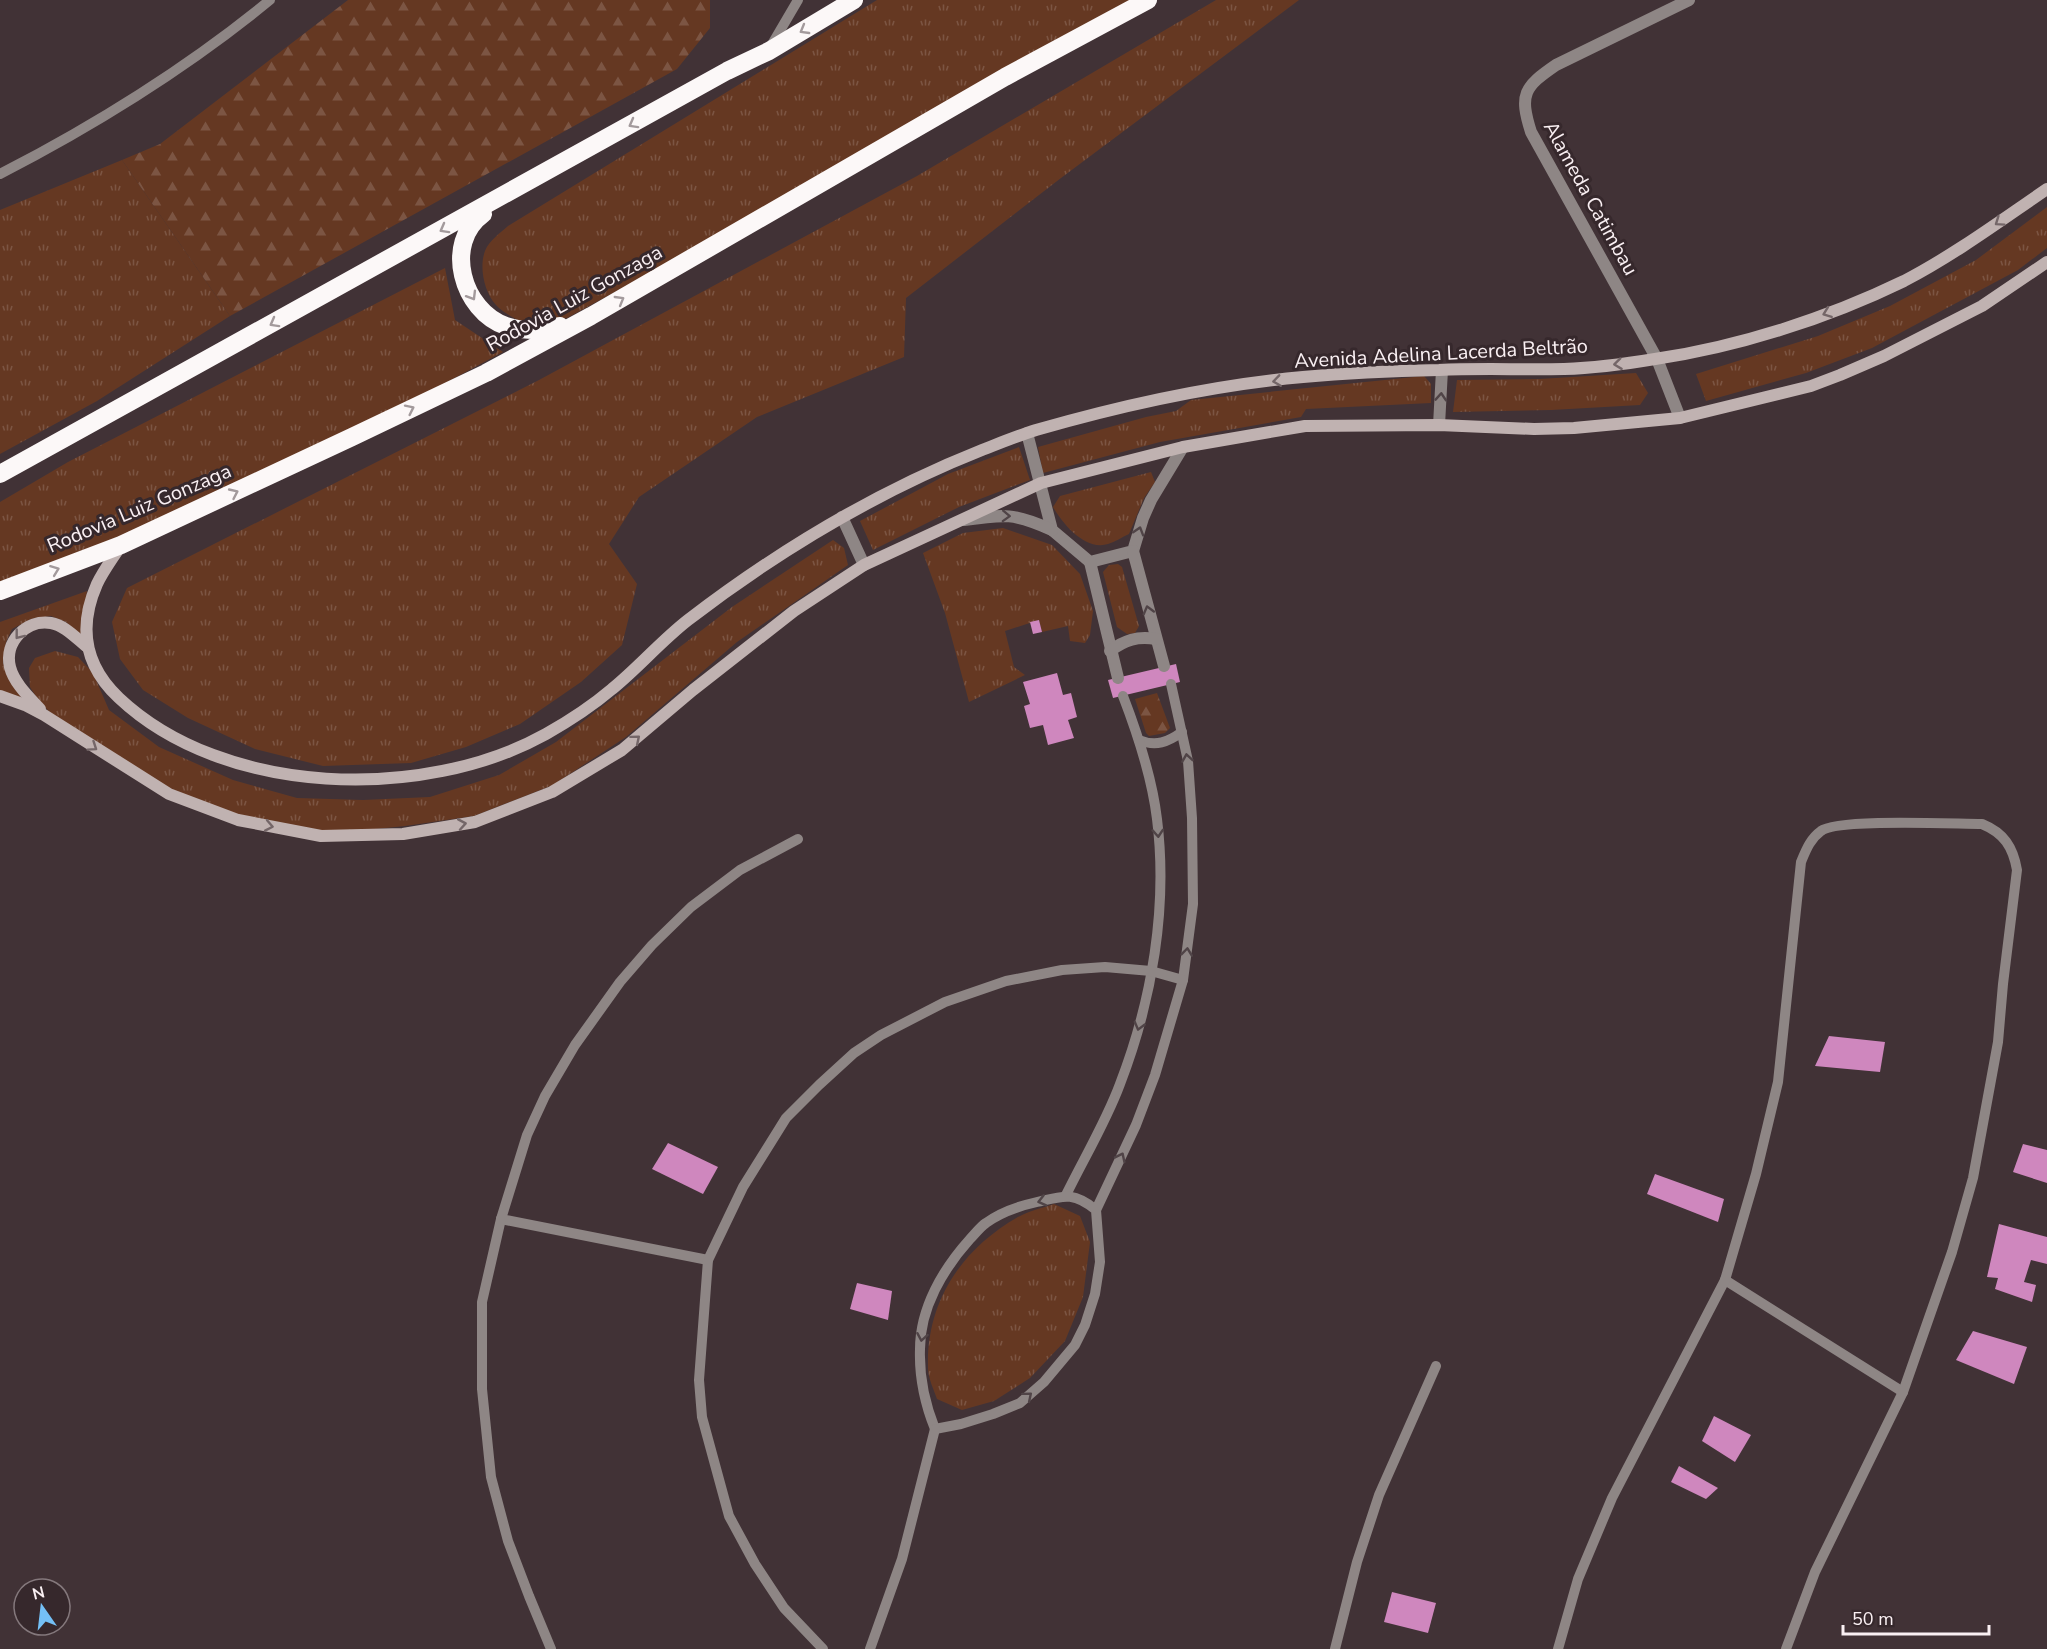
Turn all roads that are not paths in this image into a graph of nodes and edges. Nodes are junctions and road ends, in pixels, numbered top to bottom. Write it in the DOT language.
graph roads {
  1 [pos="270,0"];
  2 [pos="798,0"];
  3 [pos="854,0"];
  4 [pos="1148,0"];
  5 [pos="1689,0"];
  6 [pos="769,51"];
  7 [pos="0,174"];
  8 [pos="524,185"];
  9 [pos="2047,189"];
  10 [pos="2047,262"];
  11 [pos="591,316"];
  12 [pos="1657,359"];
  13 [pos="1442,370"];
  14 [pos="1680,418"];
  15 [pos="1439,425"];
  16 [pos="1027,433"];
  17 [pos="1183,447"];
  18 [pos="0,474"];
  19 [pos="1041,483"];
  20 [pos="843,517"];
  21 [pos="957,521"];
  22 [pos="1052,530"];
  23 [pos="121,545"];
  24 [pos="1133,551"];
  25 [pos="1090,562"];
  26 [pos="864,565"];
  27 [pos="0,591"];
  28 [pos="1156,639"];
  29 [pos="86,646"];
  30 [pos="1110,651"];
  31 [pos="1164,666"];
  32 [pos="1118,678"];
  33 [pos="1171,684"];
  34 [pos="0,696"];
  35 [pos="1123,696"];
  36 [pos="44,715"];
  37 [pos="1182,732"];
  38 [pos="1139,740"];
  39 [pos="798,839"];
  40 [pos="1151,971"];
  41 [pos="1183,980"];
  42 [pos="1066,1195"];
  43 [pos="1096,1210"];
  44 [pos="501,1219"];
  45 [pos="708,1260"];
  46 [pos="1725,1280"];
  47 [pos="1436,1366"];
  48 [pos="1903,1392"];
  49 [pos="934,1430"];
  50 [pos="551,1649"];
  51 [pos="823,1649"];
  52 [pos="870,1649"];
  53 [pos="1335,1649"];
  54 [pos="1558,1649"];
  55 [pos="1786,1649"];
  1 -- 7 [label="lane"];
  2 -- 6 [label="lane"];
  3 -- 6 [label="highway, one-way"];
  11 -- 4 [label="highway, Rodovia Luiz Gonzaga, one-way"];
  5 -- 12 [label="street, Alameda Catimbau"];
  6 -- 8 [label="highway, one-way"];
  8 -- 11 [label="highway, one-way"];
  8 -- 18 [label="highway, one-way"];
  9 -- 12 [label="main road, Avenida Adelina Lacerda Beltrão, one-way"];
  10 -- 14 [label="main road"];
  23 -- 11 [label="highway, Rodovia Luiz Gonzaga, one-way"];
  12 -- 13 [label="main road, Avenida Adelina Lacerda Beltrão, one-way"];
  12 -- 14 [label="street"];
  15 -- 13 [label="street, one-way"];
  13 -- 16 [label="main road, Avenida Adelina Lacerda Beltrão, one-way"];
  14 -- 15 [label="main road"];
  15 -- 17 [label="main road"];
  16 -- 19 [label="street"];
  16 -- 20 [label="main road, Avenida Adelina Lacerda Beltrão"];
  17 -- 19 [label="main road"];
  24 -- 17 [label="street, one-way"];
  19 -- 21 [label="main road"];
  19 -- 22 [label="street"];
  20 -- 26 [label="street"];
  20 -- 29 [label="main road, Avenida Adelina Lacerda Beltrão"];
  21 -- 22 [label="street, one-way"];
  21 -- 26 [label="main road"];
  22 -- 25 [label="street"];
  27 -- 23 [label="highway, Rodovia Luiz Gonzaga, one-way"];
  23 -- 29 [label="main road, Avenida Adelina Lacerda Beltrão"];
  24 -- 25 [label="street"];
  28 -- 24 [label="street, one-way"];
  25 -- 30 [label="street"];
  36 -- 26 [label="main road, one-way"];
  28 -- 30 [label="street"];
  28 -- 31 [label="street"];
  29 -- 36 [label="main road, one-way"];
  30 -- 32 [label="street"];
  33 -- 37 [label="lane"];
  34 -- 36 [label="main road"];
  35 -- 38 [label="lane"];
  37 -- 38 [label="lane"];
  41 -- 37 [label="lane, one-way"];
  38 -- 40 [label="lane, one-way"];
  39 -- 44 [label="lane"];
  40 -- 41 [label="lane"];
  40 -- 42 [label="lane, one-way"];
  40 -- 45 [label="lane"];
  43 -- 41 [label="lane, one-way"];
  42 -- 43 [label="lane"];
  42 -- 49 [label="lane, one-way"];
  49 -- 43 [label="lane, one-way"];
  44 -- 45 [label="lane"];
  44 -- 50 [label="lane"];
  45 -- 51 [label="lane"];
  46 -- 48 [label="lane"];
  46 -- 48 [label="lane"];
  46 -- 54 [label="lane"];
  47 -- 53 [label="lane"];
  48 -- 55 [label="lane"];
  49 -- 52 [label="lane"];
}
